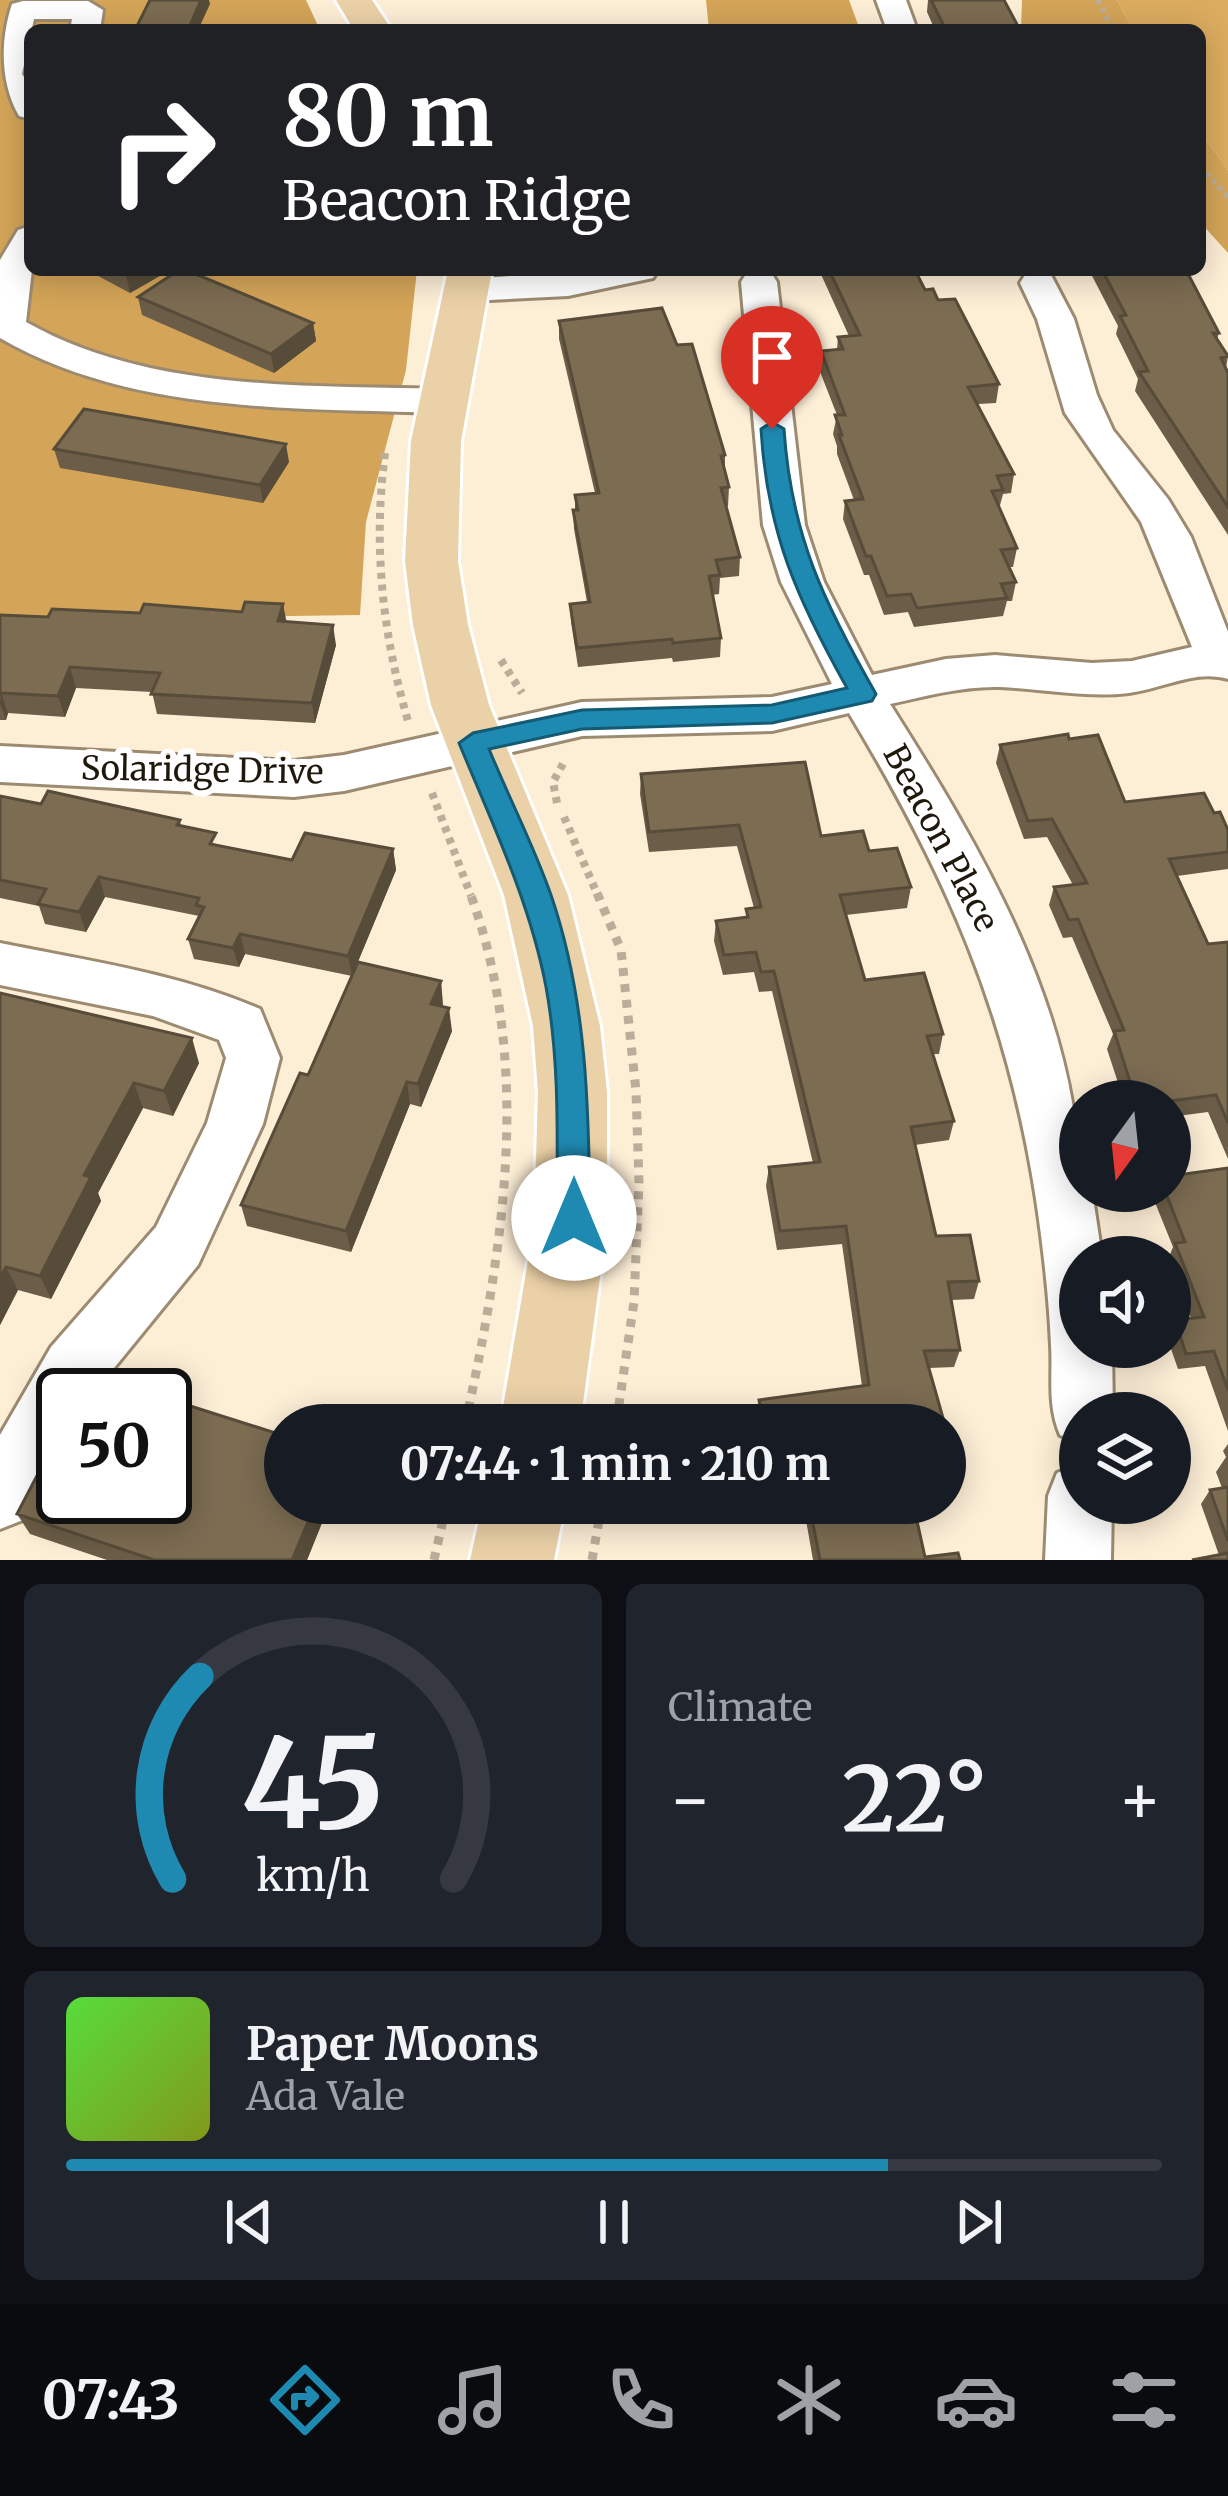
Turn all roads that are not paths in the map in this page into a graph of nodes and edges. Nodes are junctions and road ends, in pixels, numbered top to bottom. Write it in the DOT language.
graph roads {
  1 [pos="86,24"];
  2 [pos="24,95"];
  3 [pos="24,247"];
  4 [pos="611,276"];
  5 [pos="470,280"];
  6 [pos="759,282"];
  7 [pos="1038,283"];
  8 [pos="421,400"];
  9 [pos="1225,659"];
  10 [pos="863,694"];
  11 [pos="446,749"];
  12 [pos="0,764"];
  13 [pos="0,964"];
  14 [pos="1073,1236"];
  15 [pos="544,1404"];
  16 [pos="0,1497"];
  17 [pos="520,1524"];
  18 [pos="1079,1524"];
  19 [pos="512,1560"];
  20 [pos="1078,1560"];
  1 -- 2 [label="street"];
  3 -- 8 [label="street"];
  4 -- 5 [label="street"];
  5 -- 8 [label="main road"];
  6 -- 10 [label="street, Beacon Place"];
  7 -- 9 [label="street"];
  8 -- 11 [label="main road"];
  9 -- 10 [label="street, Solaridge Drive"];
  10 -- 11 [label="street, Solaridge Drive"];
  10 -- 14 [label="street, Beacon Place"];
  11 -- 12 [label="street, Solaridge Drive"];
  11 -- 15 [label="main road"];
  13 -- 16 [label="street"];
  17 -- 19 [label="main road"];
  18 -- 20 [label="street"];
}
